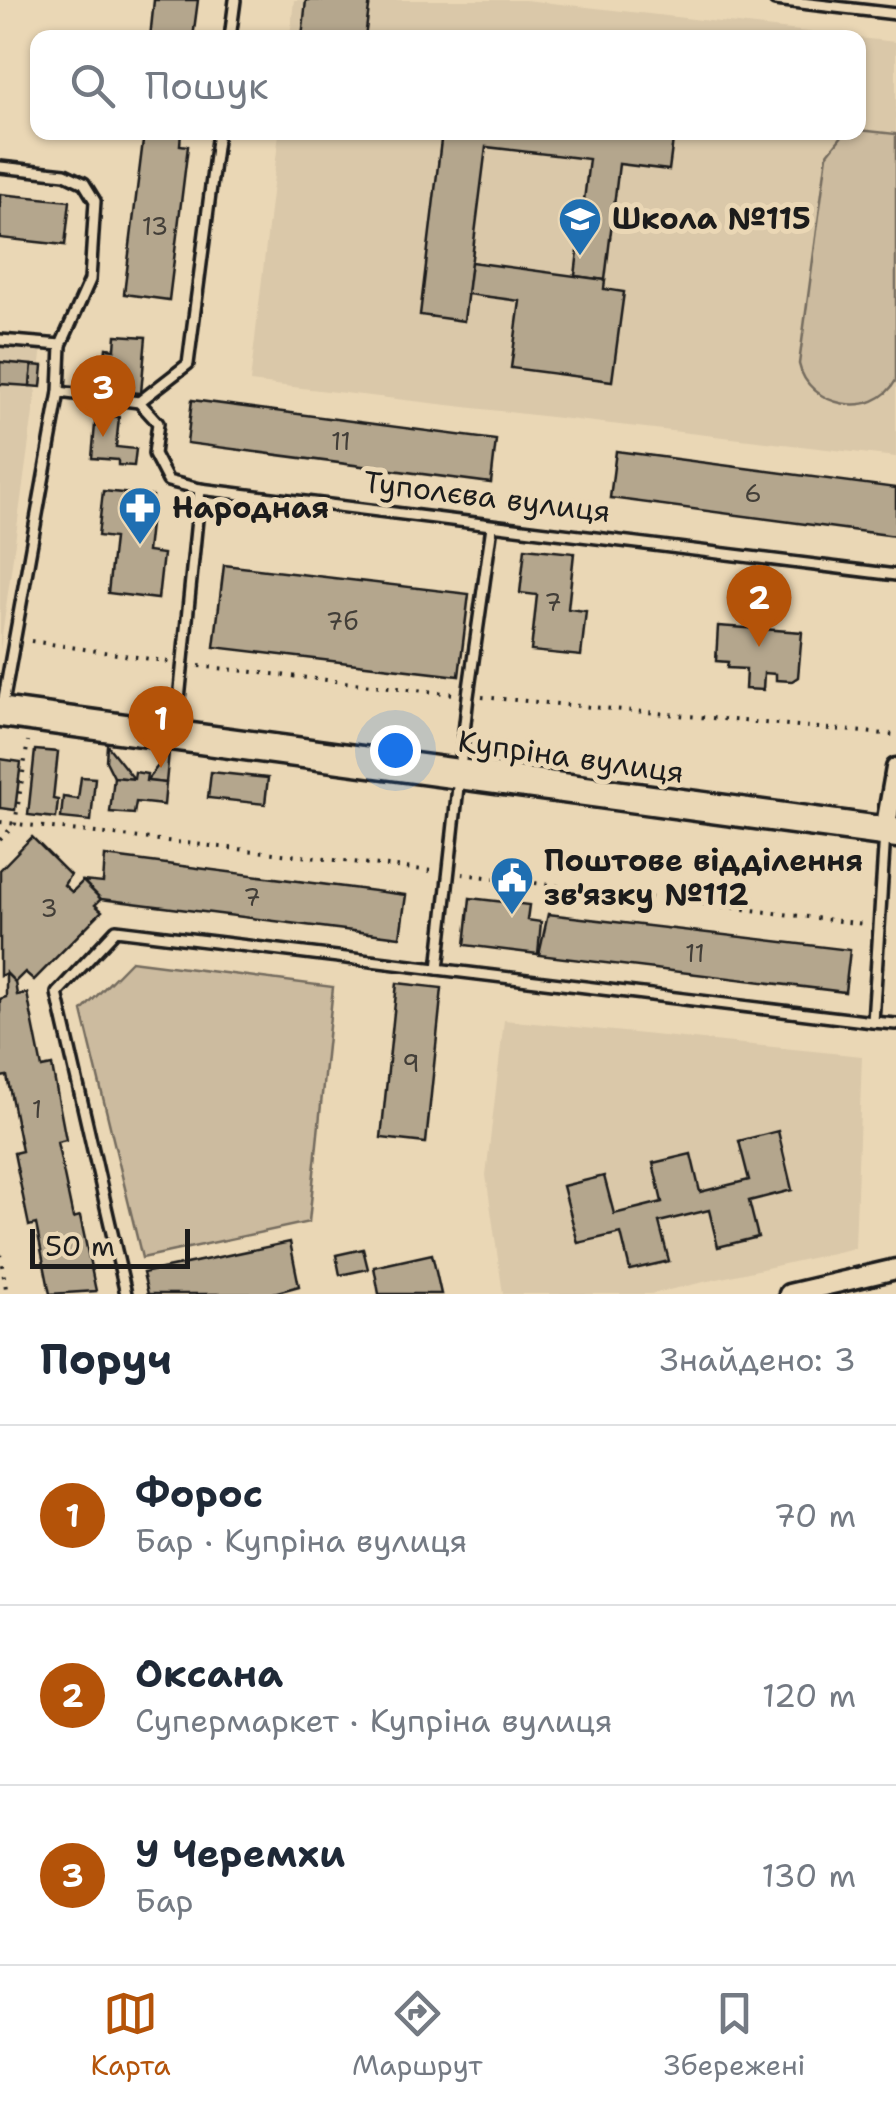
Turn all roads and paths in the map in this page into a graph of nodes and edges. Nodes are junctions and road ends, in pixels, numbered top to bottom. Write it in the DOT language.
graph roads {
  1 [pos="235,0"];
  2 [pos="774,0"];
  3 [pos="896,14"];
  4 [pos="231,30"];
  5 [pos="217,140"];
  6 [pos="0,167"];
  7 [pos="0,340"];
  8 [pos="62,345"];
  9 [pos="58,392"];
  10 [pos="139,402"];
  11 [pos="200,489"];
  12 [pos="492,526"];
  13 [pos="896,575"];
  14 [pos="1,712"];
  15 [pos="31,717"];
  16 [pos="175,738"];
  17 [pos="896,768"];
  18 [pos="462,775"];
  19 [pos="891,832"];
  20 [pos="0,840"];
  21 [pos="438,969"];
  22 [pos="873,1022"];
  23 [pos="896,1024"];
  24 [pos="0,1254"];
  25 [pos="896,1269"];
  26 [pos="7,1294"];
  27 [pos="126,1294"];
  28 [pos="789,1294"];
  1 -- 4 [label="lane"];
  2 -- 3 [label="lane"];
  5 -- 10 [label="lane"];
  6 -- 8 [label="lane"];
  7 -- 8 [label="lane"];
  8 -- 9 [label="lane"];
  9 -- 10 [label="lane"];
  9 -- 14 [label="lane"];
  10 -- 11 [label="lane"];
  11 -- 12 [label="lane, Туполєва вулиця"];
  11 -- 16 [label="lane"];
  12 -- 13 [label="lane, Туполєва вулиця"];
  12 -- 18 [label="lane"];
  14 -- 15 [label="main road, Купріна вулиця"];
  15 -- 16 [label="main road, Купріна вулиця"];
  15 -- 20 [label="path"];
  16 -- 18 [label="main road, Купріна вулиця"];
  17 -- 19 [label="street"];
  18 -- 19 [label="main road, Купріна вулиця"];
  18 -- 21 [label="lane"];
  19 -- 22 [label="lane"];
  21 -- 22 [label="lane"];
  21 -- 27 [label="lane"];
  22 -- 23 [label="lane"];
  24 -- 26 [label="path"];
  25 -- 28 [label="street"];
}
